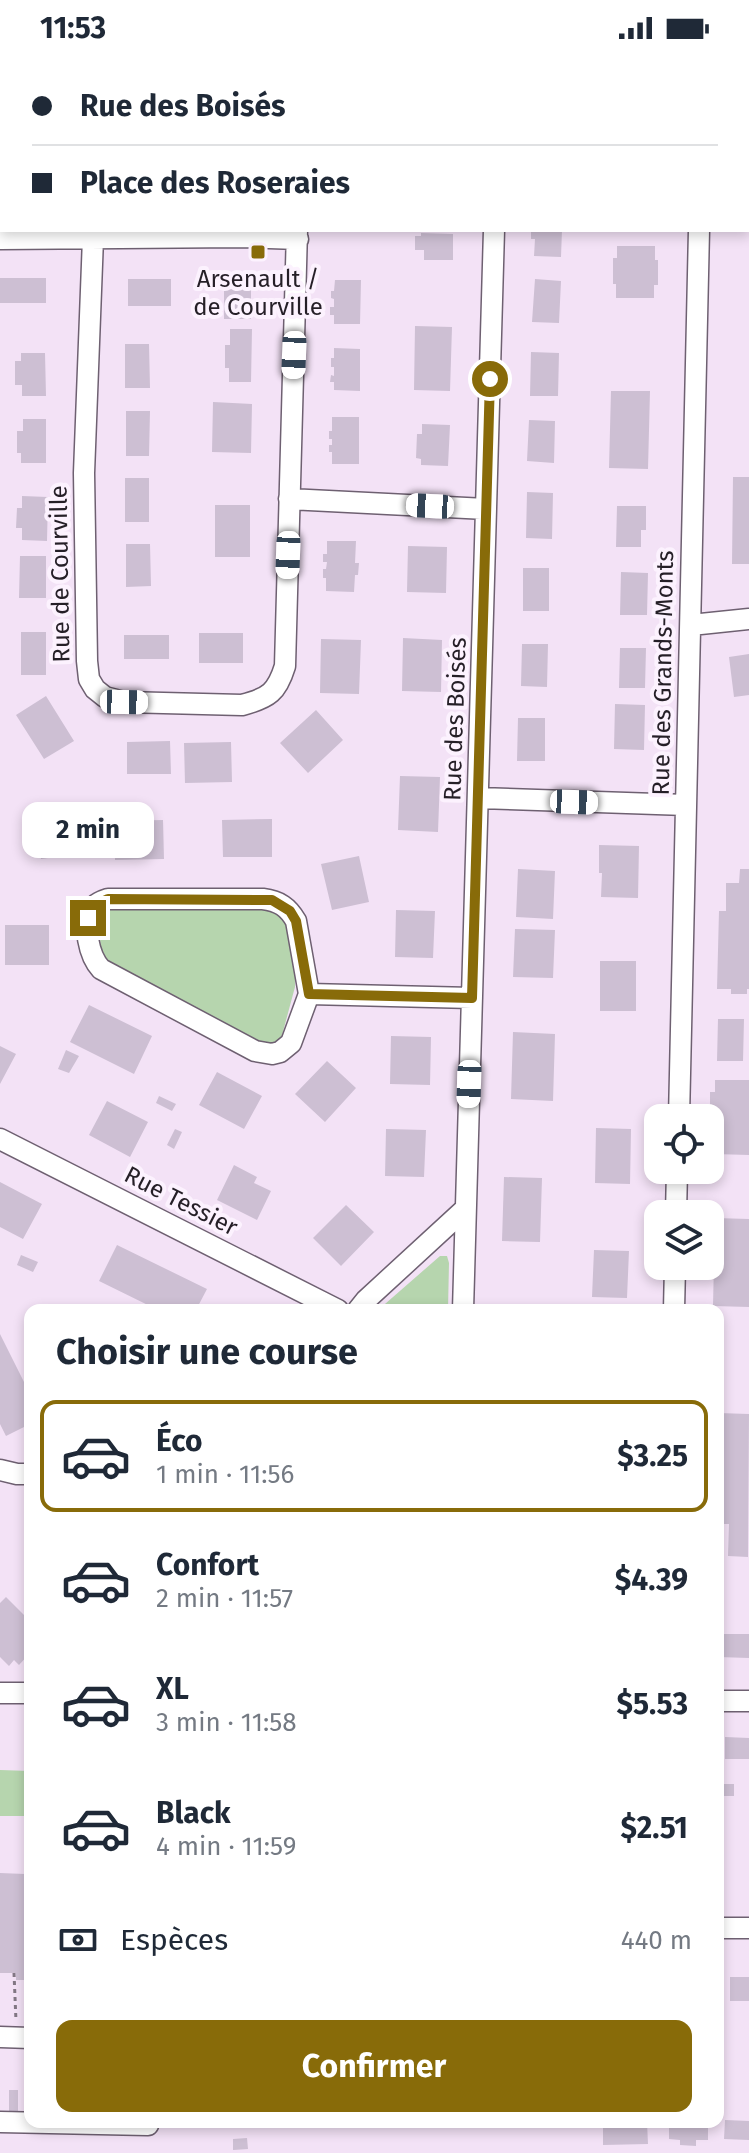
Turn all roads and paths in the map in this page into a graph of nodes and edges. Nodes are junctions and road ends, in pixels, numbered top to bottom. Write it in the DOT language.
graph roads {
  1 [pos="494,232"];
  2 [pos="699,232"];
  3 [pos="298,235"];
  4 [pos="93,238"];
  5 [pos="0,239"];
  6 [pos="289,499"];
  7 [pos="486,509"];
  8 [pos="749,619"];
  9 [pos="691,625"];
  10 [pos="479,798"];
  11 [pos="686,805"];
  12 [pos="309,994"];
  13 [pos="472,998"];
  14 [pos="679,1104"];
  15 [pos="0,1139"];
  16 [pos="465,1209"];
  17 [pos="675,1280"];
  18 [pos="326,1304"];
  19 [pos="363,1304"];
  20 [pos="463,1304"];
  21 [pos="674,1304"];
  22 [pos="0,1470"];
  23 [pos="24,1474"];
  24 [pos="0,1693"];
  25 [pos="24,1693"];
  26 [pos="724,1701"];
  27 [pos="749,1701"];
  28 [pos="724,1928"];
  29 [pos="749,1928"];
  30 [pos="14,1973"];
  31 [pos="16,2038"];
  32 [pos="0,2122"];
  33 [pos="24,2122"];
  1 -- 7 [label="street, Rue des Boisés"];
  2 -- 9 [label="street, Rue des Grands-Monts"];
  3 -- 4 [label="street"];
  3 -- 6 [label="street, Rue de Courville"];
  4 -- 5 [label="street"];
  4 -- 6 [label="street, Rue de Courville"];
  6 -- 7 [label="street"];
  7 -- 10 [label="street, Rue des Boisés"];
  8 -- 9 [label="street"];
  9 -- 11 [label="street, Rue des Grands-Monts"];
  10 -- 11 [label="street"];
  10 -- 13 [label="street, Rue des Boisés"];
  11 -- 14 [label="street, Rue des Grands-Monts"];
  12 -- 12 [label="street"];
  12 -- 13 [label="street"];
  13 -- 16 [label="street, Rue des Boisés"];
  15 -- 18 [label="street, Rue Tessier"];
  16 -- 19 [label="street"];
  16 -- 20 [label="street, Rue des Boisés"];
  17 -- 21 [label="street"];
  22 -- 23 [label="street"];
  24 -- 25 [label="street"];
  26 -- 27 [label="street"];
  28 -- 29 [label="street"];
  30 -- 31 [label="path"];
  32 -- 33 [label="street"];
}
